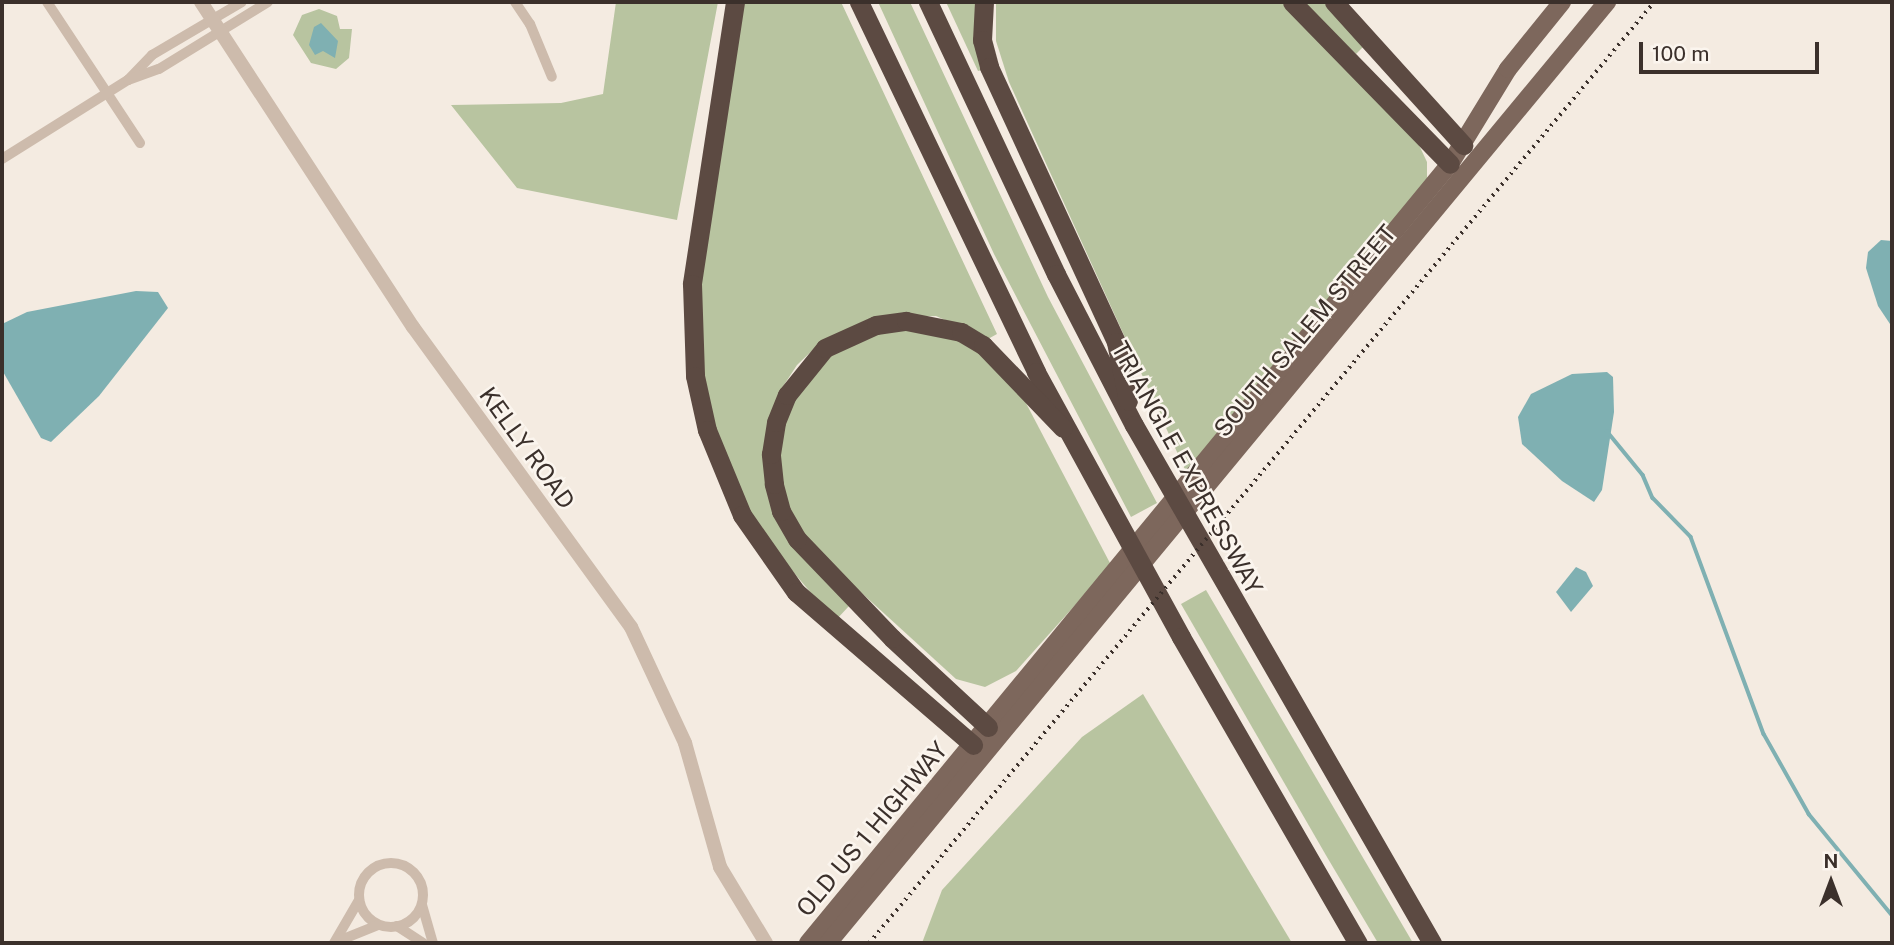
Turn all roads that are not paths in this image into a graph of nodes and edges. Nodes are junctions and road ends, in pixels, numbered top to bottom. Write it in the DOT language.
graph roads {
  1 [pos="47,2"];
  2 [pos="201,2"];
  3 [pos="242,2"];
  4 [pos="268,2"];
  5 [pos="515,2"];
  6 [pos="735,2"];
  7 [pos="859,2"];
  8 [pos="928,2"];
  9 [pos="984,2"];
  10 [pos="1292,2"];
  11 [pos="1334,2"];
  12 [pos="1562,2"];
  13 [pos="1607,2"];
  14 [pos="217,25"];
  15 [pos="552,77"];
  16 [pos="107,93"];
  17 [pos="141,143"];
  18 [pos="1463,145"];
  19 [pos="2,159"];
  20 [pos="1479,160"];
  21 [pos="1450,164"];
  22 [pos="1465,177"];
  23 [pos="1133,425"];
  24 [pos="1072,435"];
  25 [pos="1198,486"];
  26 [pos="994,732"];
  27 [pos="979,750"];
  28 [pos="359,900"];
  29 [pos="422,905"];
  30 [pos="378,925"];
  31 [pos="397,926"];
  32 [pos="335,943"];
  33 [pos="423,943"];
  34 [pos="433,943"];
  35 [pos="766,943"];
  36 [pos="808,943"];
  37 [pos="828,943"];
  38 [pos="1358,943"];
  39 [pos="1432,943"];
  1 -- 16 [label="street"];
  2 -- 14 [label="street, KELLY ROAD"];
  3 -- 14 [label="street"];
  4 -- 14 [label="street"];
  5 -- 15 [label="street"];
  6 -- 27 [label="highway"];
  7 -- 24 [label="highway"];
  8 -- 23 [label="highway, TRIANGLE EXPRESSWAY"];
  9 -- 23 [label="highway"];
  10 -- 21 [label="highway"];
  11 -- 18 [label="highway"];
  12 -- 18 [label="main road, SOUTH SALEM STREET"];
  13 -- 20 [label="main road, SOUTH SALEM STREET"];
  14 -- 16 [label="street"];
  14 -- 35 [label="street, KELLY ROAD"];
  16 -- 17 [label="street"];
  16 -- 19 [label="street"];
  18 -- 20 [label="main road"];
  18 -- 21 [label="main road, SOUTH SALEM STREET"];
  20 -- 22 [label="main road, SOUTH SALEM STREET"];
  21 -- 22 [label="main road"];
  21 -- 25 [label="main road, SOUTH SALEM STREET"];
  22 -- 25 [label="main road, SOUTH SALEM STREET"];
  23 -- 39 [label="highway, TRIANGLE EXPRESSWAY"];
  24 -- 26 [label="highway"];
  24 -- 38 [label="highway"];
  25 -- 26 [label="main road, SOUTH SALEM STREET"];
  26 -- 27 [label="main road, SOUTH SALEM STREET"];
  27 -- 36 [label="main road, OLD US 1 HIGHWAY"];
  27 -- 37 [label="main road, OLD US 1 HIGHWAY"];
  28 -- 29 [label="street"];
  28 -- 30 [label="street"];
  28 -- 32 [label="street"];
  29 -- 31 [label="street"];
  29 -- 34 [label="street"];
  30 -- 31 [label="street"];
  30 -- 32 [label="street"];
  31 -- 33 [label="street"];
}
